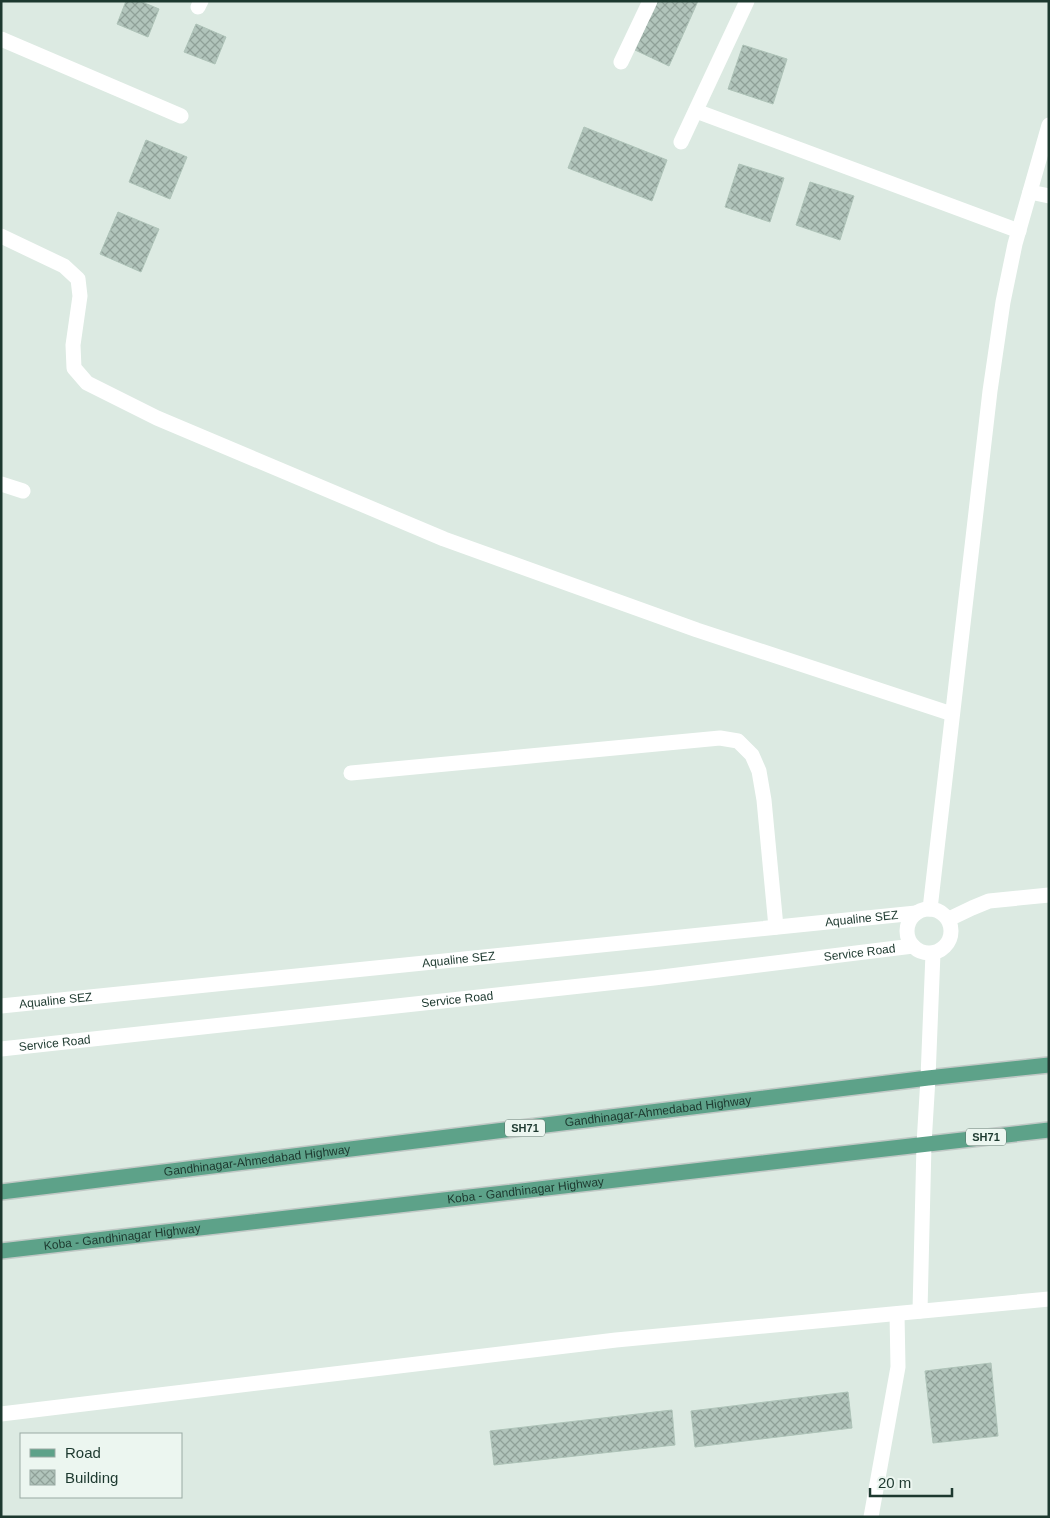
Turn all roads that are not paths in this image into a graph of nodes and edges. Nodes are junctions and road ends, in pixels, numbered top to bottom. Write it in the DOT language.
graph roads {
  1 [pos="650,1"];
  2 [pos="747,1"];
  3 [pos="1,40"];
  4 [pos="621,62"];
  5 [pos="696,111"];
  6 [pos="181,116"];
  7 [pos="1049,125"];
  8 [pos="681,142"];
  9 [pos="1030,192"];
  10 [pos="1049,196"];
  11 [pos="1019,231"];
  12 [pos="1,236"];
  13 [pos="1,484"];
  14 [pos="23,490"];
  15 [pos="952,714"];
  16 [pos="351,773"];
  17 [pos="1049,895"];
  18 [pos="923,911"];
  19 [pos="949,919"];
  20 [pos="776,927"];
  21 [pos="913,946"];
  22 [pos="933,953"];
  23 [pos="1,1006"];
  24 [pos="1,1049"];
  25 [pos="1049,1065"];
  26 [pos="928,1078"];
  27 [pos="1049,1130"];
  28 [pos="924,1144"];
  29 [pos="1,1192"];
  30 [pos="1,1250"];
  31 [pos="1049,1299"];
  32 [pos="920,1311"];
  33 [pos="896,1314"];
  34 [pos="1,1414"];
  35 [pos="871,1517"];
  1 -- 4 [label="street"];
  2 -- 5 [label="street"];
  3 -- 6 [label="street"];
  5 -- 8 [label="street"];
  5 -- 11 [label="street"];
  7 -- 9 [label="street"];
  9 -- 10 [label="street"];
  9 -- 11 [label="street"];
  11 -- 15 [label="street"];
  12 -- 15 [label="street"];
  13 -- 14 [label="street"];
  15 -- 18 [label="street"];
  16 -- 20 [label="street"];
  17 -- 19 [label="street"];
  18 -- 19 [label="street"];
  18 -- 20 [label="street, Aqualine SEZ"];
  18 -- 21 [label="street"];
  19 -- 22 [label="street"];
  20 -- 23 [label="street, Aqualine SEZ"];
  21 -- 22 [label="street"];
  21 -- 24 [label="street, Service Road"];
  22 -- 26 [label="street"];
  25 -- 26 [label="main road, Gandhinagar-Ahmedabad Highway / SH71"];
  26 -- 28 [label="street"];
  26 -- 29 [label="main road, Gandhinagar-Ahmedabad Highway / SH71"];
  27 -- 28 [label="main road, Koba - Gandhinagar Highway / SH71"];
  28 -- 30 [label="main road, Koba - Gandhinagar Highway / SH71"];
  28 -- 32 [label="street"];
  31 -- 32 [label="street"];
  32 -- 33 [label="street"];
  33 -- 34 [label="street"];
  33 -- 35 [label="street"];
}
